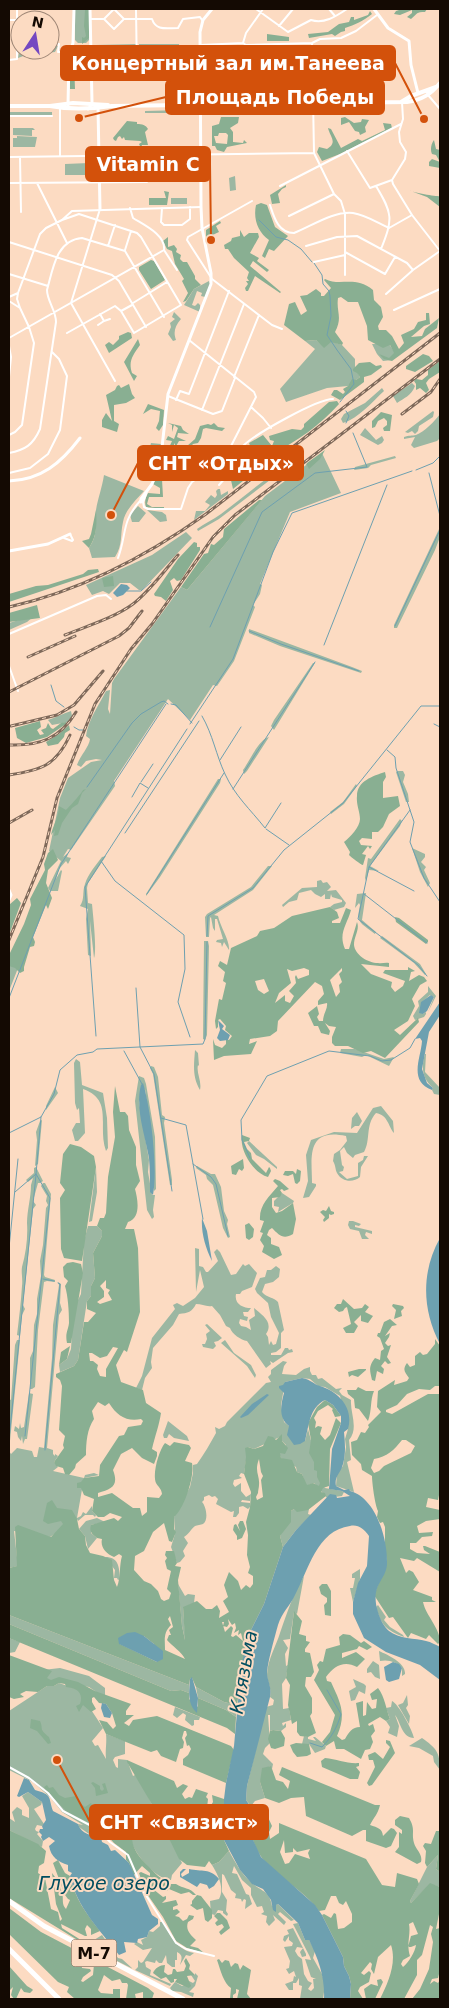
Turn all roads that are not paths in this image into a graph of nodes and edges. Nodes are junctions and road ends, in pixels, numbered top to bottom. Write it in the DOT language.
graph roads {
  1 [pos="74,9"];
  2 [pos="90,9"];
  3 [pos="136,9"];
  4 [pos="212,9"];
  5 [pos="256,9"];
  6 [pos="264,9"];
  7 [pos="293,9"];
  8 [pos="329,9"];
  9 [pos="346,9"];
  10 [pos="374,9"];
  11 [pos="261,12"];
  12 [pos="377,15"];
  13 [pos="335,16"];
  14 [pos="136,18"];
  15 [pos="90,19"];
  16 [pos="104,19"];
  17 [pos="124,19"];
  18 [pos="203,20"];
  19 [pos="280,26"];
  20 [pos="243,43"];
  21 [pos="312,43"];
  22 [pos="200,47"];
  23 [pos="71,48"];
  24 [pos="91,48"];
  25 [pos="137,48"];
  26 [pos="60,52"];
  27 [pos="69,52"];
  28 [pos="91,77"];
  29 [pos="439,85"];
  30 [pos="419,93"];
  31 [pos="411,96"];
  32 [pos="428,96"];
  33 [pos="423,98"];
  34 [pos="414,101"];
  35 [pos="402,102"];
  36 [pos="91,103"];
  37 [pos="314,103"];
  38 [pos="68,104"];
  39 [pos="201,104"];
  40 [pos="9,106"];
  41 [pos="50,106"];
  42 [pos="98,106"];
  43 [pos="60,108"];
  44 [pos="68,109"];
  45 [pos="88,109"];
  46 [pos="440,109"];
  47 [pos="9,116"];
  48 [pos="52,116"];
  49 [pos="401,124"];
  50 [pos="440,139"];
  51 [pos="440,142"];
  52 [pos="347,151"];
  53 [pos="314,153"];
  54 [pos="201,154"];
  55 [pos="146,155"];
  56 [pos="60,156"];
  57 [pos="99,156"];
  58 [pos="9,157"];
  59 [pos="20,157"];
  60 [pos="320,165"];
  61 [pos="392,180"];
  62 [pos="21,182"];
  63 [pos="37,182"];
  64 [pos="99,182"];
  65 [pos="9,183"];
  66 [pos="280,186"];
  67 [pos="376,186"];
  68 [pos="334,194"];
  69 [pos="252,201"];
  70 [pos="270,205"];
  71 [pos="190,207"];
  72 [pos="201,207"];
  73 [pos="130,208"];
  74 [pos="162,208"];
  75 [pos="100,209"];
  76 [pos="21,212"];
  77 [pos="345,214"];
  78 [pos="412,214"];
  79 [pos="289,216"];
  80 [pos="97,219"];
  81 [pos="62,220"];
  82 [pos="57,223"];
  83 [pos="115,225"];
  84 [pos="202,228"];
  85 [pos="389,228"];
  86 [pos="131,231"];
  87 [pos="345,236"];
  88 [pos="90,240"];
  89 [pos="9,242"];
  90 [pos="67,243"];
  91 [pos="108,246"];
  92 [pos="306,246"];
  93 [pos="381,249"];
  94 [pos="34,250"];
  95 [pos="164,250"];
  96 [pos="125,251"];
  97 [pos="440,251"];
  98 [pos="345,254"];
  99 [pos="153,256"];
  100 [pos="57,257"];
  101 [pos="395,257"];
  102 [pos="314,262"];
  103 [pos="82,265"];
  104 [pos="135,267"];
  105 [pos="177,270"];
  106 [pos="413,270"];
  107 [pos="9,274"];
  108 [pos="345,275"];
  109 [pos="24,278"];
  110 [pos="116,278"];
  111 [pos="212,278"];
  112 [pos="167,282"];
  113 [pos="48,286"];
  114 [pos="440,289"];
  115 [pos="229,291"];
  116 [pos="150,292"];
  117 [pos="18,293"];
  118 [pos="386,294"];
  119 [pos="9,297"];
  120 [pos="9,301"];
  121 [pos="71,303"];
  122 [pos="132,304"];
  123 [pos="244,304"];
  124 [pos="20,308"];
  125 [pos="394,310"];
  126 [pos="121,311"];
  127 [pos="56,312"];
  128 [pos="100,314"];
  129 [pos="259,315"];
  130 [pos="164,317"];
  131 [pos="110,319"];
  132 [pos="104,322"];
  133 [pos="83,324"];
  134 [pos="98,325"];
  135 [pos="29,327"];
  136 [pos="146,327"];
  137 [pos="282,329"];
  138 [pos="66,333"];
  139 [pos="9,338"];
  140 [pos="190,340"];
  141 [pos="9,346"];
  142 [pos="51,352"];
  143 [pos="205,353"];
  144 [pos="220,365"];
  145 [pos="9,377"];
  146 [pos="235,378"];
  147 [pos="116,381"];
  148 [pos="168,396"];
  149 [pos="333,399"];
  150 [pos="176,400"];
  151 [pos="251,407"];
  152 [pos="202,410"];
  153 [pos="271,428"];
  154 [pos="9,435"];
  155 [pos="80,438"];
  156 [pos="9,453"];
  157 [pos="9,473"];
  158 [pos="9,481"];
  159 [pos="219,485"];
  160 [pos="141,502"];
  161 [pos="70,534"];
  162 [pos="62,538"];
  163 [pos="9,551"];
  164 [pos="118,558"];
  165 [pos="111,599"];
  166 [pos="9,634"];
  167 [pos="9,666"];
  168 [pos="18,690"];
  169 [pos="9,890"];
  170 [pos="9,900"];
  171 [pos="9,1767"];
  172 [pos="9,1901"];
  173 [pos="9,1949"];
  174 [pos="9,1954"];
  175 [pos="214,1956"];
  176 [pos="55,1999"];
  177 [pos="59,1999"];
  178 [pos="183,1999"];
  1 -- 23 [label="street"];
  2 -- 15 [label="street"];
  3 -- 14 [label="street"];
  4 -- 18 [label="street"];
  5 -- 11 [label="street"];
  6 -- 11 [label="street"];
  7 -- 19 [label="street"];
  8 -- 13 [label="street"];
  9 -- 13 [label="street"];
  10 -- 12 [label="street"];
  11 -- 19 [label="street"];
  11 -- 20 [label="street"];
  12 -- 21 [label="street"];
  12 -- 30 [label="street"];
  13 -- 19 [label="street"];
  14 -- 17 [label="street"];
  14 -- 18 [label="street"];
  14 -- 25 [label="street"];
  15 -- 16 [label="street"];
  15 -- 24 [label="street"];
  16 -- 17 [label="street"];
  16 -- 17 [label="street"];
  18 -- 22 [label="street"];
  20 -- 21 [label="street"];
  20 -- 22 [label="street"];
  21 -- 37 [label="street"];
  22 -- 25 [label="street"];
  22 -- 39 [label="street"];
  23 -- 24 [label="street"];
  23 -- 27 [label="street"];
  24 -- 25 [label="street"];
  24 -- 28 [label="street"];
  25 -- 28 [label="street"];
  26 -- 27 [label="street"];
  27 -- 38 [label="street"];
  28 -- 36 [label="street"];
  29 -- 30 [label="main road"];
  29 -- 32 [label="main road"];
  30 -- 31 [label="main road"];
  30 -- 33 [label="main road"];
  31 -- 34 [label="main road"];
  31 -- 35 [label="main road"];
  32 -- 33 [label="main road"];
  32 -- 46 [label="street"];
  33 -- 34 [label="main road"];
  34 -- 35 [label="main road"];
  35 -- 37 [label="main road"];
  35 -- 49 [label="street"];
  36 -- 38 [label="main road"];
  36 -- 42 [label="main road"];
  36 -- 45 [label="street"];
  37 -- 39 [label="main road"];
  37 -- 53 [label="street"];
  38 -- 41 [label="main road"];
  38 -- 44 [label="street"];
  39 -- 42 [label="main road"];
  39 -- 54 [label="street"];
  40 -- 41 [label="main road"];
  41 -- 43 [label="main road"];
  42 -- 45 [label="main road"];
  42 -- 57 [label="street"];
  43 -- 44 [label="main road"];
  43 -- 56 [label="street"];
  44 -- 45 [label="main road"];
  47 -- 48 [label="street"];
  49 -- 52 [label="street"];
  49 -- 61 [label="street"];
  50 -- 51 [label="street"];
  52 -- 60 [label="street"];
  52 -- 67 [label="street"];
  53 -- 54 [label="street"];
  53 -- 60 [label="street"];
  54 -- 55 [label="street"];
  54 -- 72 [label="street"];
  55 -- 57 [label="street"];
  55 -- 64 [label="street"];
  56 -- 57 [label="street"];
  56 -- 59 [label="street"];
  57 -- 64 [label="street"];
  58 -- 59 [label="street"];
  59 -- 62 [label="street"];
  60 -- 66 [label="street"];
  60 -- 68 [label="street"];
  61 -- 67 [label="street"];
  61 -- 78 [label="street"];
  62 -- 63 [label="street"];
  62 -- 65 [label="street"];
  62 -- 76 [label="street"];
  63 -- 64 [label="street"];
  63 -- 82 [label="street"];
  64 -- 75 [label="street"];
  67 -- 85 [label="street"];
  68 -- 77 [label="street"];
  68 -- 79 [label="street"];
  69 -- 84 [label="street"];
  70 -- 77 [label="street"];
  71 -- 72 [label="street"];
  71 -- 74 [label="street"];
  71 -- 74 [label="street"];
  72 -- 84 [label="street"];
  73 -- 74 [label="street"];
  73 -- 75 [label="street"];
  73 -- 95 [label="street"];
  75 -- 80 [label="street"];
  75 -- 81 [label="street"];
  77 -- 85 [label="street"];
  77 -- 87 [label="street"];
  78 -- 85 [label="street"];
  78 -- 97 [label="street"];
  80 -- 81 [label="street"];
  80 -- 83 [label="street"];
  80 -- 88 [label="street"];
  81 -- 82 [label="street"];
  82 -- 90 [label="street"];
  82 -- 94 [label="street"];
  83 -- 86 [label="street"];
  83 -- 91 [label="street"];
  84 -- 111 [label="street"];
  84 -- 111 [label="street"];
  85 -- 93 [label="street"];
  86 -- 96 [label="street"];
  86 -- 99 [label="street"];
  87 -- 92 [label="street"];
  87 -- 93 [label="street"];
  87 -- 98 [label="street"];
  88 -- 90 [label="street"];
  88 -- 91 [label="street"];
  88 -- 103 [label="street"];
  89 -- 94 [label="street"];
  90 -- 100 [label="street"];
  91 -- 96 [label="street"];
  93 -- 101 [label="street"];
  94 -- 100 [label="street"];
  94 -- 109 [label="street"];
  95 -- 99 [label="street"];
  95 -- 105 [label="street"];
  96 -- 104 [label="street"];
  97 -- 106 [label="street"];
  98 -- 101 [label="street"];
  98 -- 102 [label="street"];
  98 -- 108 [label="street"];
  99 -- 104 [label="street"];
  99 -- 112 [label="street"];
  100 -- 103 [label="street"];
  100 -- 113 [label="street"];
  101 -- 106 [label="street"];
  103 -- 110 [label="street"];
  103 -- 121 [label="street"];
  104 -- 110 [label="street"];
  104 -- 116 [label="street"];
  106 -- 118 [label="street"];
  107 -- 109 [label="street"];
  109 -- 113 [label="street"];
  109 -- 117 [label="street"];
  110 -- 121 [label="street"];
  110 -- 122 [label="street"];
  111 -- 115 [label="street"];
  111 -- 140 [label="street"];
  112 -- 116 [label="street"];
  112 -- 130 [label="street"];
  113 -- 127 [label="street"];
  114 -- 125 [label="street"];
  115 -- 123 [label="street"];
  115 -- 143 [label="street"];
  116 -- 122 [label="street"];
  116 -- 130 [label="street"];
  117 -- 119 [label="street"];
  117 -- 124 [label="street"];
  120 -- 124 [label="street"];
  121 -- 127 [label="street"];
  121 -- 133 [label="street"];
  122 -- 126 [label="street"];
  122 -- 136 [label="street"];
  123 -- 129 [label="street"];
  123 -- 144 [label="street"];
  124 -- 135 [label="street"];
  126 -- 128 [label="street"];
  126 -- 136 [label="street"];
  127 -- 135 [label="street"];
  127 -- 142 [label="street"];
  128 -- 132 [label="street"];
  128 -- 133 [label="street"];
  129 -- 137 [label="street"];
  129 -- 146 [label="street"];
  130 -- 136 [label="street"];
  131 -- 132 [label="street"];
  132 -- 134 [label="street"];
  133 -- 138 [label="street"];
  133 -- 147 [label="street"];
  135 -- 139 [label="street"];
  135 -- 154 [label="street"];
  140 -- 143 [label="street"];
  140 -- 148 [label="street"];
  141 -- 145 [label="street"];
  142 -- 156 [label="street"];
  142 -- 157 [label="street"];
  143 -- 144 [label="street"];
  143 -- 150 [label="street"];
  144 -- 146 [label="street"];
  144 -- 152 [label="street"];
  146 -- 151 [label="street"];
  146 -- 152 [label="street"];
  148 -- 150 [label="street"];
  148 -- 160 [label="street"];
  149 -- 153 [label="street"];
  150 -- 152 [label="street"];
  151 -- 153 [label="street"];
  151 -- 160 [label="street"];
  153 -- 159 [label="street"];
  155 -- 158 [label="street"];
  160 -- 164 [label="street"];
  161 -- 162 [label="street"];
  161 -- 162 [label="street"];
  162 -- 163 [label="street"];
  165 -- 166 [label="street"];
  167 -- 168 [label="street"];
  169 -- 170 [label="street"];
  171 -- 175 [label="street"];
  172 -- 178 [label="highway, М-7"];
  173 -- 177 [label="highway"];
  174 -- 176 [label="highway"];
}
